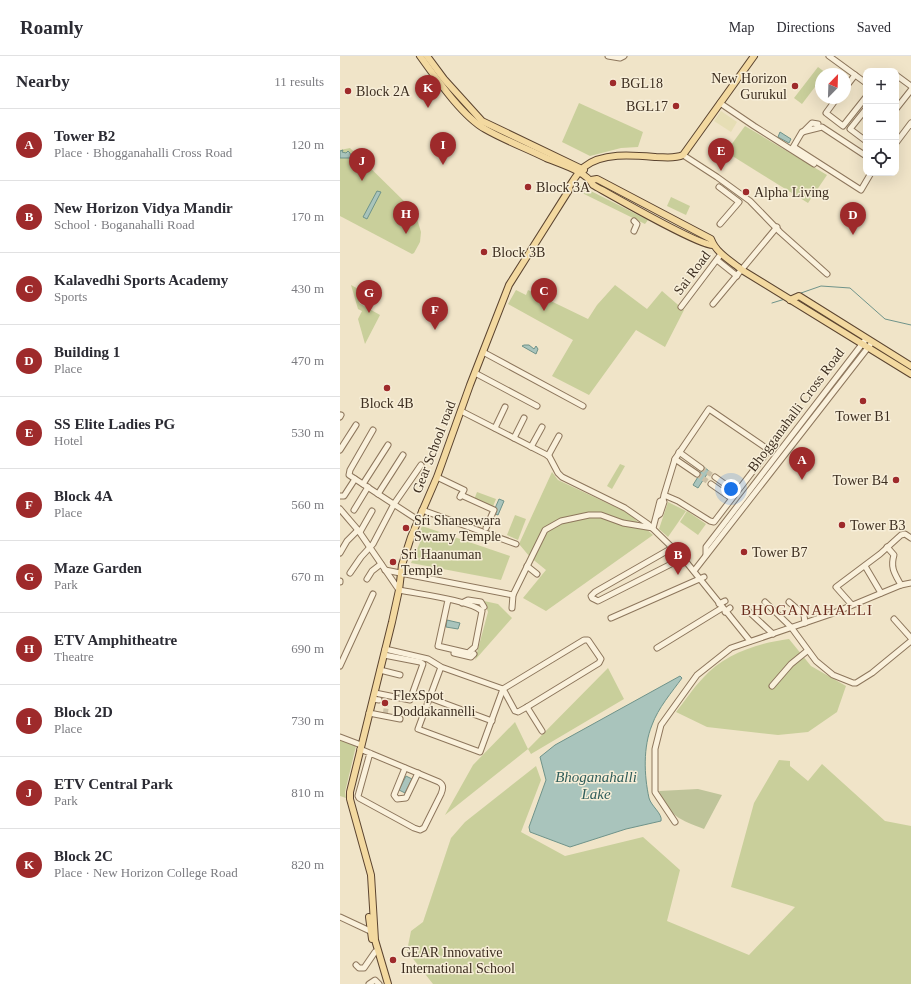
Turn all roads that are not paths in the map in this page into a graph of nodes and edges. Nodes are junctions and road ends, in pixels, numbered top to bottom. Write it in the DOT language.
graph roads {
  1 [pos="420,56"];
  2 [pos="427,56"];
  3 [pos="608,56"];
  4 [pos="754,56"];
  5 [pos="829,56"];
  6 [pos="622,57"];
  7 [pos="855,75"];
  8 [pos="899,77"];
  9 [pos="851,80"];
  10 [pos="863,82"];
  11 [pos="911,86"];
  12 [pos="911,90"];
  13 [pos="863,100"];
  14 [pos="720,103"];
  15 [pos="833,104"];
  16 [pos="899,105"];
  17 [pos="863,113"];
  18 [pos="911,123"];
  19 [pos="818,124"];
  20 [pos="802,132"];
  21 [pos="863,139"];
  22 [pos="898,140"];
  23 [pos="793,148"];
  24 [pos="863,154"];
  25 [pos="683,155"];
  26 [pos="814,164"];
  27 [pos="583,171"];
  28 [pos="869,176"];
  29 [pos="591,180"];
  30 [pos="719,187"];
  31 [pos="663,213"];
  32 [pos="659,221"];
  33 [pos="634,222"];
  34 [pos="720,224"];
  35 [pos="777,227"];
  36 [pos="634,231"];
  37 [pos="713,245"];
  38 [pos="722,254"];
  39 [pos="717,260"];
  40 [pos="742,270"];
  41 [pos="827,274"];
  42 [pos="737,276"];
  43 [pos="790,300"];
  44 [pos="713,304"];
  45 [pos="681,307"];
  46 [pos="867,343"];
  47 [pos="483,352"];
  48 [pos="911,366"];
  49 [pos="475,373"];
  50 [pos="911,374"];
  51 [pos="537,406"];
  52 [pos="583,406"];
  53 [pos="505,407"];
  54 [pos="461,411"];
  55 [pos="524,418"];
  56 [pos="802,423"];
  57 [pos="356,425"];
  58 [pos="542,427"];
  59 [pos="495,428"];
  60 [pos="807,428"];
  61 [pos="373,430"];
  62 [pos="558,436"];
  63 [pos="514,438"];
  64 [pos="388,445"];
  65 [pos="532,447"];
  66 [pos="340,450"];
  67 [pos="679,452"];
  68 [pos="403,455"];
  69 [pos="548,456"];
  70 [pos="675,459"];
  71 [pos="421,465"];
  72 [pos="701,468"];
  73 [pos="697,474"];
  74 [pos="437,477"];
  75 [pos="715,477"];
  76 [pos="355,479"];
  77 [pos="711,484"];
  78 [pos="366,486"];
  79 [pos="736,492"];
  80 [pos="378,494"];
  81 [pos="340,496"];
  82 [pos="664,498"];
  83 [pos="731,498"];
  84 [pos="394,504"];
  85 [pos="354,510"];
  86 [pos="422,510"];
  87 [pos="372,511"];
  88 [pos="341,513"];
  89 [pos="418,520"];
  90 [pos="486,528"];
  91 [pos="653,528"];
  92 [pos="359,531"];
  93 [pos="911,538"];
  94 [pos="516,544"];
  95 [pos="370,546"];
  96 [pos="887,547"];
  97 [pos="672,548"];
  98 [pos="340,553"];
  99 [pos="706,555"];
  100 [pos="683,558"];
  101 [pos="381,564"];
  102 [pos="526,566"];
  103 [pos="865,566"];
  104 [pos="385,570"];
  105 [pos="694,571"];
  106 [pos="401,572"];
  107 [pos="350,573"];
  108 [pos="537,574"];
  109 [pos="702,578"];
  110 [pos="367,579"];
  111 [pos="911,584"];
  112 [pos="901,585"];
  113 [pos="399,590"];
  114 [pos="881,593"];
  115 [pos="373,594"];
  116 [pos="513,595"];
  117 [pos="448,600"];
  118 [pos="725,601"];
  119 [pos="462,602"];
  120 [pos="765,602"];
  121 [pos="789,602"];
  122 [pos="852,605"];
  123 [pos="484,607"];
  124 [pos="512,608"];
  125 [pos="722,608"];
  126 [pos="730,608"];
  127 [pos="746,609"];
  128 [pos="611,618"];
  129 [pos="894,619"];
  130 [pos="805,623"];
  131 [pos="791,627"];
  132 [pos="773,634"];
  133 [pos="911,640"];
  134 [pos="750,642"];
  135 [pos="448,648"];
  136 [pos="657,648"];
  137 [pos="807,651"];
  138 [pos="385,652"];
  139 [pos="474,654"];
  140 [pos="340,666"];
  141 [pos="441,667"];
  142 [pos="380,670"];
  143 [pos="400,675"];
  144 [pos="772,686"];
  145 [pos="503,689"];
  146 [pos="376,697"];
  147 [pos="430,698"];
  148 [pos="509,702"];
  149 [pos="499,703"];
  150 [pos="527,707"];
  151 [pos="370,713"];
  152 [pos="400,720"];
  153 [pos="492,721"];
  154 [pos="542,731"];
  155 [pos="340,737"];
  156 [pos="360,747"];
  157 [pos="370,753"];
  158 [pos="405,768"];
  159 [pos="418,773"];
  160 [pos="352,785"];
  161 [pos="361,788"];
  162 [pos="674,822"];
  163 [pos="372,894"];
  164 [pos="343,911"];
  165 [pos="340,917"];
  166 [pos="371,933"];
  167 [pos="375,952"];
  168 [pos="356,965"];
  169 [pos="385,983"];
  170 [pos="369,984"];
  1 -- 27 [label="main road"];
  2 -- 27 [label="main road"];
  3 -- 6 [label="street"];
  4 -- 14 [label="main road"];
  5 -- 7 [label="street"];
  7 -- 9 [label="street"];
  7 -- 10 [label="street"];
  8 -- 11 [label="street"];
  12 -- 16 [label="street"];
  13 -- 15 [label="street"];
  14 -- 23 [label="street"];
  14 -- 25 [label="main road"];
  17 -- 21 [label="street"];
  18 -- 22 [label="street"];
  19 -- 20 [label="street"];
  20 -- 23 [label="street"];
  20 -- 24 [label="street"];
  23 -- 26 [label="street"];
  23 -- 28 [label="street"];
  25 -- 27 [label="main road"];
  25 -- 35 [label="street"];
  27 -- 29 [label="main road"];
  27 -- 47 [label="main road, Gear School road"];
  29 -- 31 [label="main road"];
  29 -- 32 [label="main road"];
  30 -- 34 [label="street"];
  31 -- 32 [label="main road"];
  31 -- 37 [label="main road"];
  32 -- 37 [label="main road"];
  33 -- 36 [label="street"];
  35 -- 40 [label="street"];
  35 -- 41 [label="street"];
  37 -- 38 [label="main road"];
  38 -- 39 [label="street, Sai Road"];
  38 -- 40 [label="main road"];
  39 -- 42 [label="street"];
  39 -- 45 [label="street, Sai Road"];
  40 -- 42 [label="street"];
  40 -- 43 [label="main road"];
  42 -- 44 [label="street"];
  43 -- 46 [label="main road"];
  43 -- 46 [label="main road"];
  46 -- 48 [label="main road"];
  46 -- 50 [label="main road"];
  46 -- 56 [label="street, Bhogganahalli Cross Road"];
  46 -- 60 [label="street, Bhogganahalli Cross Road"];
  47 -- 49 [label="main road, Gear School road"];
  47 -- 52 [label="street"];
  49 -- 51 [label="street"];
  49 -- 54 [label="main road, Gear School road"];
  53 -- 59 [label="street"];
  54 -- 59 [label="street"];
  54 -- 74 [label="main road, Gear School road"];
  55 -- 63 [label="street"];
  56 -- 60 [label="street"];
  56 -- 99 [label="street, Bhogganahalli Cross Road"];
  57 -- 66 [label="street"];
  58 -- 65 [label="street"];
  59 -- 63 [label="street"];
  60 -- 99 [label="street, Bhogganahalli Cross Road"];
  61 -- 76 [label="street"];
  62 -- 69 [label="street"];
  63 -- 65 [label="street"];
  64 -- 78 [label="street"];
  65 -- 69 [label="street"];
  67 -- 70 [label="street"];
  67 -- 72 [label="street"];
  67 -- 79 [label="street"];
  68 -- 80 [label="street"];
  69 -- 91 [label="street"];
  70 -- 73 [label="street"];
  70 -- 82 [label="street"];
  71 -- 84 [label="street"];
  74 -- 86 [label="main road, Gear School road"];
  74 -- 90 [label="street"];
  75 -- 79 [label="street"];
  76 -- 78 [label="street"];
  76 -- 81 [label="street"];
  77 -- 83 [label="street"];
  78 -- 80 [label="street"];
  78 -- 85 [label="street"];
  79 -- 83 [label="street"];
  80 -- 84 [label="street"];
  82 -- 83 [label="street"];
  82 -- 91 [label="street"];
  84 -- 89 [label="street"];
  84 -- 95 [label="street"];
  86 -- 89 [label="main road, Gear School road"];
  86 -- 94 [label="street"];
  87 -- 92 [label="street"];
  88 -- 92 [label="street"];
  89 -- 106 [label="main road, Gear School road"];
  91 -- 97 [label="street"];
  91 -- 102 [label="street"];
  92 -- 95 [label="street"];
  92 -- 98 [label="street"];
  93 -- 96 [label="street"];
  95 -- 101 [label="street"];
  95 -- 107 [label="street"];
  96 -- 103 [label="street"];
  96 -- 112 [label="street"];
  97 -- 100 [label="street"];
  97 -- 100 [label="street"];
  99 -- 105 [label="street, Bhogganahalli Cross Road"];
  100 -- 105 [label="street"];
  101 -- 104 [label="street"];
  101 -- 110 [label="street"];
  102 -- 108 [label="street"];
  102 -- 116 [label="street"];
  103 -- 114 [label="street"];
  103 -- 122 [label="street"];
  104 -- 106 [label="street"];
  104 -- 113 [label="street"];
  105 -- 109 [label="street"];
  106 -- 113 [label="main road, Gear School road"];
  106 -- 116 [label="street"];
  109 -- 125 [label="street"];
  109 -- 128 [label="street"];
  111 -- 112 [label="street"];
  112 -- 114 [label="street"];
  113 -- 117 [label="street"];
  113 -- 138 [label="main road, Gear School road"];
  114 -- 122 [label="street"];
  115 -- 140 [label="street"];
  116 -- 124 [label="street"];
  117 -- 119 [label="street"];
  117 -- 135 [label="street"];
  118 -- 125 [label="street"];
  119 -- 123 [label="street"];
  119 -- 135 [label="street"];
  120 -- 131 [label="street"];
  121 -- 130 [label="street"];
  122 -- 130 [label="street"];
  125 -- 126 [label="street"];
  125 -- 134 [label="street"];
  125 -- 136 [label="street"];
  127 -- 132 [label="street"];
  129 -- 133 [label="street"];
  130 -- 131 [label="street"];
  131 -- 132 [label="street"];
  131 -- 137 [label="street"];
  132 -- 134 [label="street"];
  133 -- 137 [label="street"];
  134 -- 162 [label="street"];
  135 -- 139 [label="street"];
  137 -- 144 [label="street"];
  138 -- 141 [label="street"];
  138 -- 142 [label="main road, Gear School road"];
  138 -- 146 [label="street"];
  141 -- 145 [label="street"];
  141 -- 147 [label="street"];
  142 -- 143 [label="street"];
  142 -- 146 [label="main road, Gear School road"];
  145 -- 148 [label="street"];
  145 -- 149 [label="street"];
  145 -- 150 [label="street"];
  146 -- 151 [label="main road, Gear School road"];
  147 -- 153 [label="street"];
  147 -- 153 [label="street"];
  148 -- 149 [label="street"];
  148 -- 150 [label="street"];
  149 -- 153 [label="street"];
  150 -- 154 [label="street"];
  151 -- 152 [label="street"];
  151 -- 156 [label="main road, Gear School road"];
  155 -- 156 [label="street"];
  156 -- 157 [label="street"];
  156 -- 160 [label="main road, Gear School road"];
  157 -- 158 [label="street"];
  157 -- 161 [label="street"];
  158 -- 159 [label="street"];
  158 -- 159 [label="street"];
  159 -- 161 [label="street"];
  160 -- 161 [label="street"];
  160 -- 163 [label="main road, Gear School road"];
  163 -- 166 [label="main road, Gear School road"];
  163 -- 166 [label="main road, Gear School road"];
  164 -- 166 [label="street"];
  165 -- 166 [label="street"];
  166 -- 167 [label="main road, Gear School road"];
  166 -- 169 [label="main road, Gear School road"];
  167 -- 168 [label="street"];
  167 -- 169 [label="main road, Gear School road"];
  169 -- 170 [label="street"];
}
